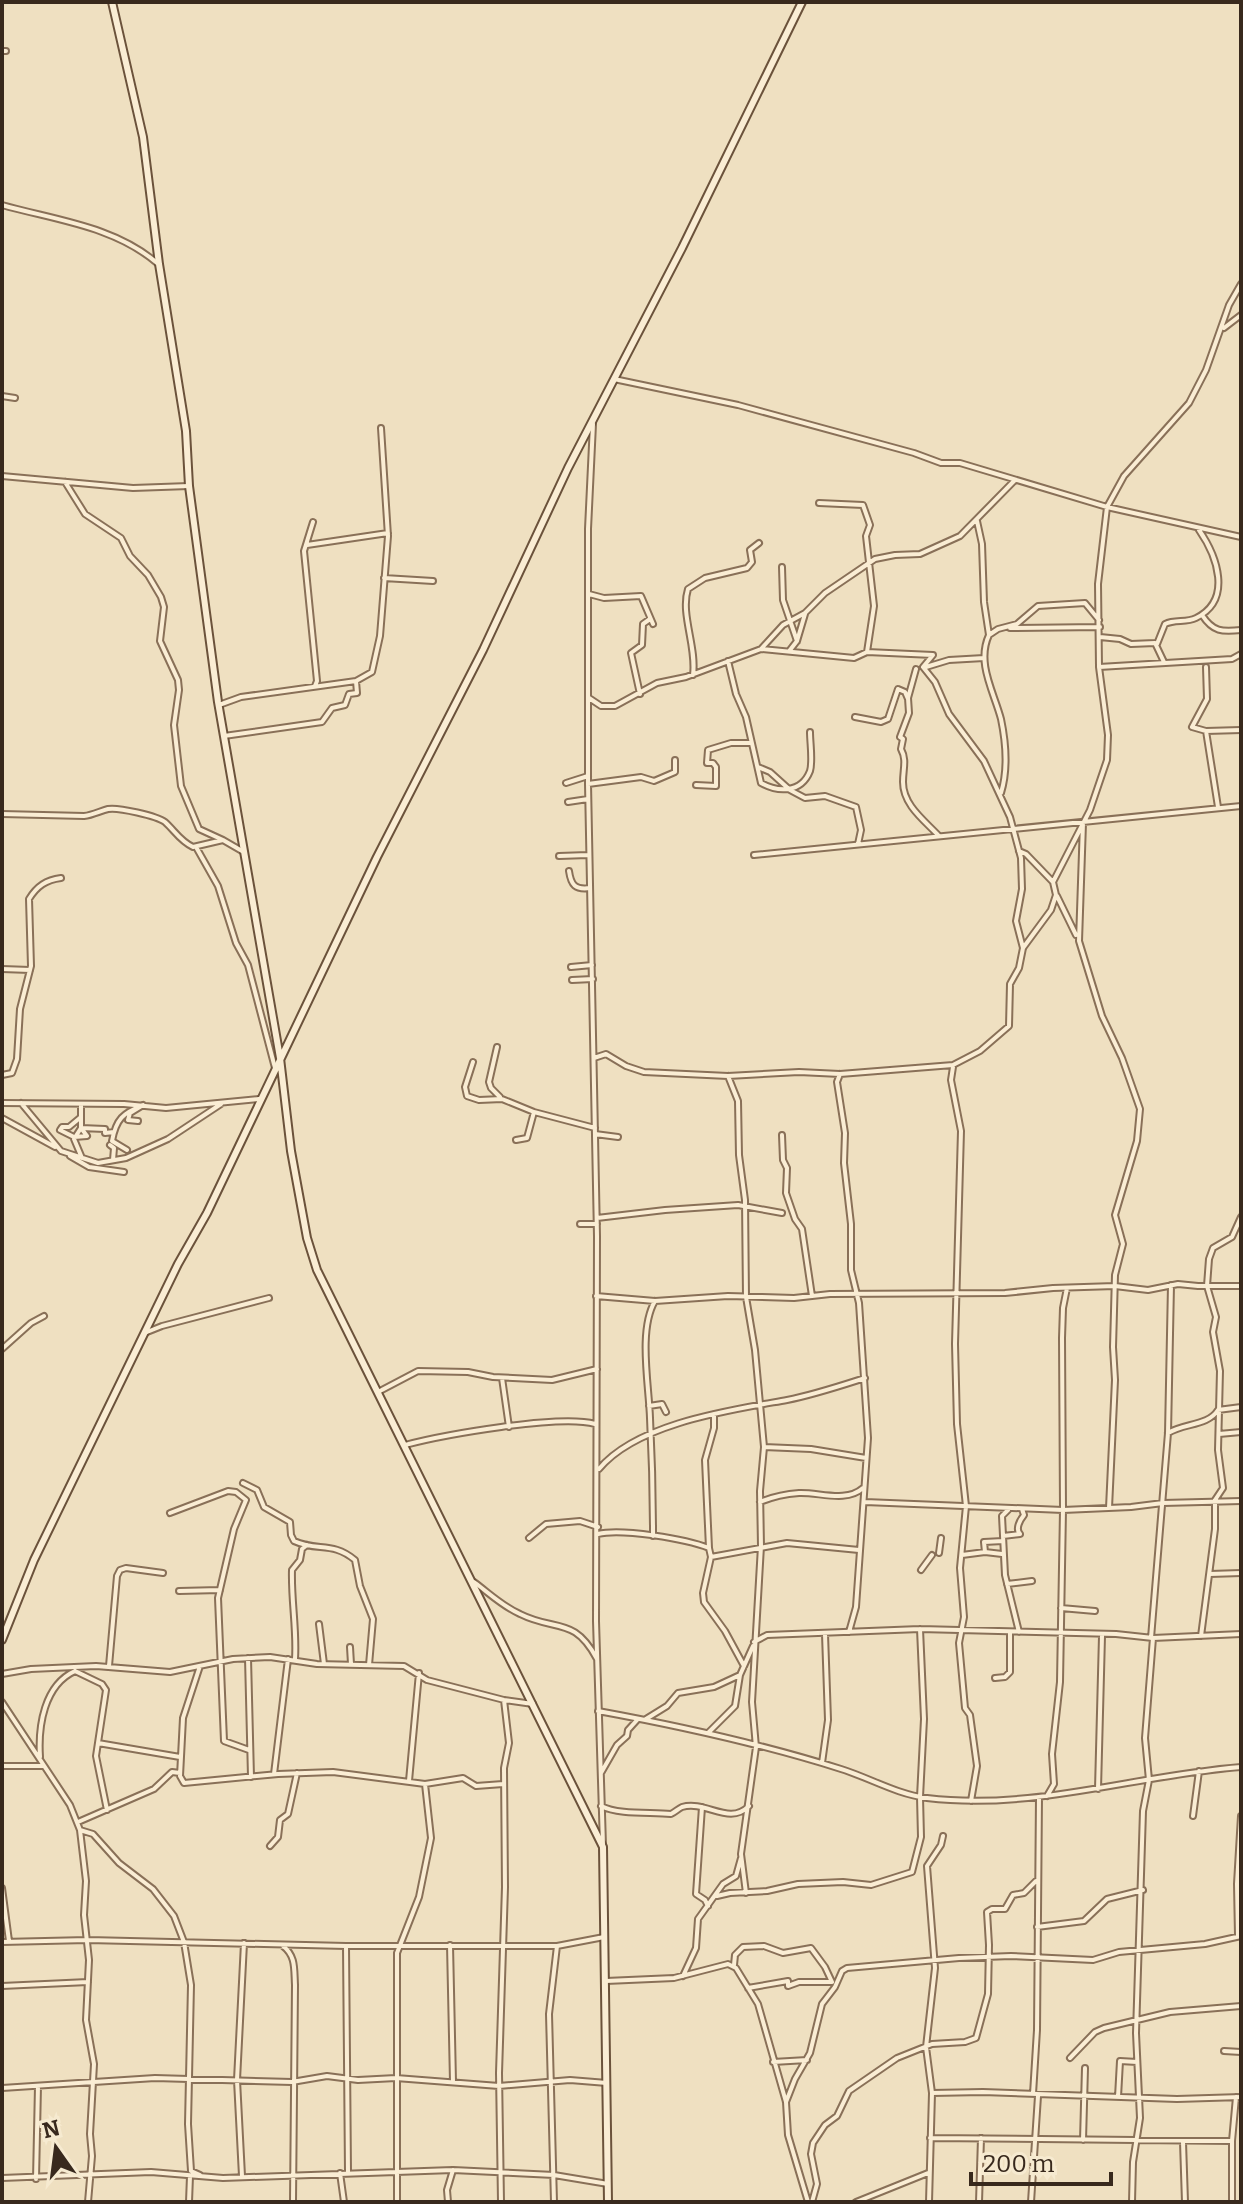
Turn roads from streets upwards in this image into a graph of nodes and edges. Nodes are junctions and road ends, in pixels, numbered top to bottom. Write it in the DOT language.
graph roads {
  1 [pos="112,2"];
  2 [pos="802,2"];
  3 [pos="2,205"];
  4 [pos="159,264"];
  5 [pos="1241,284"];
  6 [pos="1241,315"];
  7 [pos="1223,328"];
  8 [pos="614,379"];
  9 [pos="2,396"];
  10 [pos="15,398"];
  11 [pos="593,424"];
  12 [pos="381,428"];
  13 [pos="2,476"];
  14 [pos="1015,480"];
  15 [pos="65,482"];
  16 [pos="189,486"];
  17 [pos="819,503"];
  18 [pos="1107,507"];
  19 [pos="977,521"];
  20 [pos="313,522"];
  21 [pos="1199,530"];
  22 [pos="388,533"];
  23 [pos="1241,537"];
  24 [pos="759,543"];
  25 [pos="307,545"];
  26 [pos="869,563"];
  27 [pos="782,567"];
  28 [pos="384,578"];
  29 [pos="433,581"];
  30 [pos="589,594"];
  31 [pos="805,613"];
  32 [pos="1202,615"];
  33 [pos="788,622"];
  34 [pos="1100,624"];
  35 [pos="1010,628"];
  36 [pos="1241,630"];
  37 [pos="989,635"];
  38 [pos="1100,637"];
  39 [pos="797,641"];
  40 [pos="1157,644"];
  41 [pos="761,649"];
  42 [pos="788,651"];
  43 [pos="867,652"];
  44 [pos="1241,654"];
  45 [pos="984,658"];
  46 [pos="728,661"];
  47 [pos="1164,662"];
  48 [pos="923,667"];
  49 [pos="1099,667"];
  50 [pos="1206,667"];
  51 [pos="916,669"];
  52 [pos="693,675"];
  53 [pos="356,681"];
  54 [pos="315,686"];
  55 [pos="640,694"];
  56 [pos="589,698"];
  57 [pos="908,699"];
  58 [pos="219,705"];
  59 [pos="855,717"];
  60 [pos="1241,730"];
  61 [pos="1206,731"];
  62 [pos="810,732"];
  63 [pos="224,736"];
  64 [pos="751,743"];
  65 [pos="675,760"];
  66 [pos="758,767"];
  67 [pos="588,776"];
  68 [pos="566,783"];
  69 [pos="588,784"];
  70 [pos="696,785"];
  71 [pos="790,790"];
  72 [pos="1001,796"];
  73 [pos="588,799"];
  74 [pos="568,802"];
  75 [pos="1241,806"];
  76 [pos="1218,807"];
  77 [pos="2,814"];
  78 [pos="1083,820"];
  79 [pos="1013,829"];
  80 [pos="939,836"];
  81 [pos="223,840"];
  82 [pos="858,844"];
  83 [pos="196,847"];
  84 [pos="1017,850"];
  85 [pos="242,851"];
  86 [pos="589,855"];
  87 [pos="754,855"];
  88 [pos="559,856"];
  89 [pos="569,871"];
  90 [pos="61,878"];
  91 [pos="1053,882"];
  92 [pos="590,888"];
  93 [pos="1056,895"];
  94 [pos="1079,941"];
  95 [pos="1023,948"];
  96 [pos="592,965"];
  97 [pos="571,967"];
  98 [pos="2,969"];
  99 [pos="30,970"];
  100 [pos="593,979"];
  101 [pos="572,980"];
  102 [pos="497,1047"];
  103 [pos="280,1058"];
  104 [pos="594,1058"];
  105 [pos="473,1062"];
  106 [pos="953,1065"];
  107 [pos="275,1068"];
  108 [pos="840,1074"];
  109 [pos="2,1075"];
  110 [pos="728,1076"];
  111 [pos="259,1099"];
  112 [pos="502,1099"];
  113 [pos="2,1103"];
  114 [pos="21,1103"];
  115 [pos="223,1103"];
  116 [pos="81,1105"];
  117 [pos="143,1105"];
  118 [pos="534,1112"];
  119 [pos="81,1117"];
  120 [pos="2,1118"];
  121 [pos="138,1121"];
  122 [pos="81,1128"];
  123 [pos="595,1131"];
  124 [pos="114,1132"];
  125 [pos="782,1135"];
  126 [pos="75,1137"];
  127 [pos="618,1137"];
  128 [pos="516,1140"];
  129 [pos="110,1145"];
  130 [pos="127,1150"];
  131 [pos="61,1151"];
  132 [pos="82,1158"];
  133 [pos="126,1158"];
  134 [pos="113,1160"];
  135 [pos="98,1163"];
  136 [pos="124,1172"];
  137 [pos="744,1207"];
  138 [pos="782,1213"];
  139 [pos="1241,1217"];
  140 [pos="596,1221"];
  141 [pos="580,1224"];
  142 [pos="1171,1285"];
  143 [pos="1115,1286"];
  144 [pos="1207,1286"];
  145 [pos="1241,1286"];
  146 [pos="1067,1288"];
  147 [pos="955,1293"];
  148 [pos="858,1295"];
  149 [pos="596,1296"];
  150 [pos="812,1296"];
  151 [pos="746,1297"];
  152 [pos="269,1298"];
  153 [pos="655,1301"];
  154 [pos="44,1316"];
  155 [pos="145,1333"];
  156 [pos="2,1349"];
  157 [pos="597,1369"];
  158 [pos="502,1378"];
  159 [pos="865,1378"];
  160 [pos="378,1392"];
  161 [pos="760,1403"];
  162 [pos="649,1406"];
  163 [pos="1241,1407"];
  164 [pos="1218,1410"];
  165 [pos="666,1412"];
  166 [pos="714,1414"];
  167 [pos="595,1424"];
  168 [pos="509,1427"];
  169 [pos="649,1432"];
  170 [pos="1241,1432"];
  171 [pos="1168,1433"];
  172 [pos="1219,1434"];
  173 [pos="405,1445"];
  174 [pos="764,1447"];
  175 [pos="866,1458"];
  176 [pos="597,1470"];
  177 [pos="243,1483"];
  178 [pos="865,1486"];
  179 [pos="1241,1501"];
  180 [pos="759,1502"];
  181 [pos="865,1502"];
  182 [pos="1163,1503"];
  183 [pos="1215,1503"];
  184 [pos="966,1506"];
  185 [pos="1009,1508"];
  186 [pos="1109,1508"];
  187 [pos="1022,1509"];
  188 [pos="1063,1510"];
  189 [pos="170,1513"];
  190 [pos="598,1527"];
  191 [pos="598,1534"];
  192 [pos="653,1536"];
  193 [pos="529,1538"];
  194 [pos="941,1538"];
  195 [pos="1003,1539"];
  196 [pos="307,1545"];
  197 [pos="761,1546"];
  198 [pos="709,1548"];
  199 [pos="859,1550"];
  200 [pos="985,1552"];
  201 [pos="939,1553"];
  202 [pos="1002,1554"];
  203 [pos="932,1555"];
  204 [pos="961,1555"];
  205 [pos="711,1557"];
  206 [pos="921,1570"];
  207 [pos="163,1573"];
  208 [pos="1241,1573"];
  209 [pos="1210,1574"];
  210 [pos="472,1580"];
  211 [pos="1032,1581"];
  212 [pos="1007,1584"];
  213 [pos="220,1590"];
  214 [pos="179,1591"];
  215 [pos="1060,1608"];
  216 [pos="1095,1611"];
  217 [pos="319,1624"];
  218 [pos="920,1629"];
  219 [pos="963,1631"];
  220 [pos="849,1632"];
  221 [pos="1010,1633"];
  222 [pos="1019,1633"];
  223 [pos="825,1634"];
  224 [pos="1059,1634"];
  225 [pos="1241,1634"];
  226 [pos="1102,1635"];
  227 [pos="1201,1636"];
  228 [pos="1152,1638"];
  229 [pos="2,1640"];
  230 [pos="754,1644"];
  231 [pos="350,1647"];
  232 [pos="248,1658"];
  233 [pos="291,1659"];
  234 [pos="222,1660"];
  235 [pos="598,1661"];
  236 [pos="324,1664"];
  237 [pos="351,1664"];
  238 [pos="369,1665"];
  239 [pos="84,1666"];
  240 [pos="109,1666"];
  241 [pos="200,1666"];
  242 [pos="744,1666"];
  243 [pos="75,1671"];
  244 [pos="419,1673"];
  245 [pos="2,1674"];
  246 [pos="740,1675"];
  247 [pos="995,1678"];
  248 [pos="504,1700"];
  249 [pos="2,1702"];
  250 [pos="534,1704"];
  251 [pos="598,1711"];
  252 [pos="641,1719"];
  253 [pos="708,1733"];
  254 [pos="98,1743"];
  255 [pos="756,1747"];
  256 [pos="249,1750"];
  257 [pos="180,1757"];
  258 [pos="40,1759"];
  259 [pos="821,1764"];
  260 [pos="2,1766"];
  261 [pos="44,1766"];
  262 [pos="1241,1767"];
  263 [pos="1199,1771"];
  264 [pos="180,1773"];
  265 [pos="297,1773"];
  266 [pos="274,1774"];
  267 [pos="600,1776"];
  268 [pos="251,1777"];
  269 [pos="1149,1780"];
  270 [pos="409,1781"];
  271 [pos="425,1784"];
  272 [pos="504,1784"];
  273 [pos="1098,1789"];
  274 [pos="1047,1796"];
  275 [pos="920,1797"];
  276 [pos="1039,1797"];
  277 [pos="971,1801"];
  278 [pos="601,1806"];
  279 [pos="749,1806"];
  280 [pos="702,1807"];
  281 [pos="107,1810"];
  282 [pos="1193,1816"];
  283 [pos="1241,1816"];
  284 [pos="78,1822"];
  285 [pos="80,1830"];
  286 [pos="943,1836"];
  287 [pos="270,1846"];
  288 [pos="603,1847"];
  289 [pos="741,1854"];
  290 [pos="1036,1881"];
  291 [pos="2,1888"];
  292 [pos="1143,1890"];
  293 [pos="746,1893"];
  294 [pos="717,1896"];
  295 [pos="708,1906"];
  296 [pos="1037,1927"];
  297 [pos="1240,1936"];
  298 [pos="604,1937"];
  299 [pos="88,1940"];
  300 [pos="2,1942"];
  301 [pos="9,1942"];
  302 [pos="184,1942"];
  303 [pos="244,1943"];
  304 [pos="281,1945"];
  305 [pos="450,1945"];
  306 [pos="503,1945"];
  307 [pos="346,1946"];
  308 [pos="400,1946"];
  309 [pos="557,1946"];
  310 [pos="1138,1951"];
  311 [pos="989,1957"];
  312 [pos="1037,1957"];
  313 [pos="935,1960"];
  314 [pos="734,1965"];
  315 [pos="683,1976"];
  316 [pos="839,1976"];
  317 [pos="606,1981"];
  318 [pos="88,1982"];
  319 [pos="832,1982"];
  320 [pos="2,1986"];
  321 [pos="748,1988"];
  322 [pos="1241,2004"];
  323 [pos="1137,2021"];
  324 [pos="926,2047"];
  325 [pos="1224,2051"];
  326 [pos="1241,2052"];
  327 [pos="1070,2058"];
  328 [pos="807,2060"];
  329 [pos="773,2062"];
  330 [pos="1138,2062"];
  331 [pos="1085,2068"];
  332 [pos="189,2078"];
  333 [pos="346,2078"];
  334 [pos="396,2078"];
  335 [pos="237,2080"];
  336 [pos="94,2082"];
  337 [pos="292,2082"];
  338 [pos="453,2082"];
  339 [pos="550,2082"];
  340 [pos="607,2083"];
  341 [pos="38,2086"];
  342 [pos="499,2086"];
  343 [pos="2,2088"];
  344 [pos="932,2093"];
  345 [pos="1035,2095"];
  346 [pos="1086,2096"];
  347 [pos="1118,2097"];
  348 [pos="1238,2097"];
  349 [pos="1140,2098"];
  350 [pos="786,2102"];
  351 [pos="930,2138"];
  352 [pos="981,2138"];
  353 [pos="1034,2138"];
  354 [pos="1083,2140"];
  355 [pos="1137,2140"];
  356 [pos="1232,2141"];
  357 [pos="1183,2142"];
  358 [pos="398,2170"];
  359 [pos="453,2170"];
  360 [pos="501,2171"];
  361 [pos="348,2172"];
  362 [pos="929,2172"];
  363 [pos="340,2173"];
  364 [pos="292,2174"];
  365 [pos="89,2175"];
  366 [pos="554,2175"];
  367 [pos="190,2176"];
  368 [pos="242,2176"];
  369 [pos="202,2177"];
  370 [pos="2,2178"];
  371 [pos="36,2179"];
  372 [pos="608,2184"];
  373 [pos="88,2202"];
  374 [pos="189,2202"];
  375 [pos="293,2202"];
  376 [pos="344,2202"];
  377 [pos="397,2202"];
  378 [pos="448,2202"];
  379 [pos="501,2202"];
  380 [pos="554,2202"];
  381 [pos="608,2202"];
  382 [pos="810,2202"];
  383 [pos="856,2202"];
  384 [pos="929,2202"];
  385 [pos="979,2202"];
  386 [pos="1031,2202"];
  387 [pos="1132,2202"];
  388 [pos="1185,2202"];
  389 [pos="1232,2202"];
  1 -- 4 [label="street"];
  2 -- 8 [label="street"];
  3 -- 4 [label="street"];
  4 -- 16 [label="street"];
  5 -- 7 [label="street"];
  6 -- 7 [label="street"];
  7 -- 18 [label="street"];
  8 -- 11 [label="street"];
  8 -- 14 [label="street"];
  9 -- 10 [label="street"];
  11 -- 30 [label="street"];
  11 -- 103 [label="street"];
  12 -- 22 [label="street"];
  13 -- 15 [label="street"];
  14 -- 18 [label="street"];
  14 -- 19 [label="street"];
  15 -- 16 [label="street"];
  15 -- 81 [label="street"];
  16 -- 58 [label="street"];
  17 -- 26 [label="street"];
  18 -- 21 [label="street"];
  18 -- 34 [label="street"];
  19 -- 26 [label="street"];
  19 -- 37 [label="street"];
  20 -- 25 [label="street"];
  21 -- 23 [label="street"];
  21 -- 32 [label="street"];
  22 -- 25 [label="street"];
  22 -- 28 [label="street"];
  24 -- 52 [label="street"];
  25 -- 54 [label="street"];
  26 -- 31 [label="street"];
  26 -- 43 [label="street"];
  27 -- 33 [label="street"];
  28 -- 29 [label="street"];
  28 -- 53 [label="street"];
  30 -- 55 [label="street"];
  30 -- 56 [label="street"];
  31 -- 33 [label="street"];
  31 -- 39 [label="street"];
  32 -- 36 [label="street"];
  32 -- 40 [label="street"];
  33 -- 39 [label="street"];
  33 -- 41 [label="street"];
  34 -- 35 [label="street"];
  34 -- 35 [label="street"];
  34 -- 38 [label="street"];
  35 -- 37 [label="street"];
  37 -- 45 [label="street"];
  38 -- 40 [label="street"];
  38 -- 49 [label="street"];
  39 -- 42 [label="street"];
  40 -- 47 [label="street"];
  41 -- 42 [label="street"];
  41 -- 46 [label="street"];
  42 -- 43 [label="street"];
  43 -- 48 [label="street"];
  44 -- 47 [label="street"];
  45 -- 48 [label="street"];
  45 -- 72 [label="street"];
  46 -- 52 [label="street"];
  46 -- 64 [label="street"];
  47 -- 49 [label="street"];
  48 -- 72 [label="street"];
  49 -- 78 [label="street"];
  50 -- 61 [label="street"];
  51 -- 57 [label="street"];
  52 -- 55 [label="street"];
  53 -- 54 [label="street"];
  53 -- 63 [label="street"];
  54 -- 58 [label="street"];
  55 -- 56 [label="street"];
  56 -- 67 [label="street"];
  57 -- 59 [label="street"];
  57 -- 80 [label="street"];
  58 -- 63 [label="street"];
  60 -- 61 [label="street"];
  61 -- 76 [label="street"];
  62 -- 71 [label="street"];
  63 -- 85 [label="street"];
  64 -- 66 [label="street"];
  64 -- 70 [label="street"];
  65 -- 69 [label="street"];
  66 -- 71 [label="street"];
  66 -- 71 [label="street"];
  67 -- 68 [label="street"];
  67 -- 69 [label="street"];
  69 -- 73 [label="street"];
  71 -- 82 [label="street"];
  72 -- 79 [label="street"];
  73 -- 74 [label="street"];
  73 -- 86 [label="street"];
  75 -- 76 [label="street"];
  76 -- 78 [label="street"];
  77 -- 83 [label="street"];
  78 -- 79 [label="street"];
  78 -- 91 [label="street"];
  78 -- 94 [label="street"];
  79 -- 80 [label="street"];
  79 -- 84 [label="street"];
  80 -- 82 [label="street"];
  81 -- 83 [label="street"];
  81 -- 85 [label="street"];
  82 -- 87 [label="street"];
  83 -- 107 [label="street"];
  84 -- 91 [label="street"];
  84 -- 95 [label="street"];
  85 -- 103 [label="street"];
  86 -- 88 [label="street"];
  86 -- 92 [label="street"];
  89 -- 92 [label="street"];
  90 -- 99 [label="street"];
  91 -- 93 [label="street"];
  92 -- 96 [label="street"];
  93 -- 94 [label="street"];
  93 -- 95 [label="street"];
  94 -- 143 [label="street"];
  95 -- 106 [label="street"];
  96 -- 97 [label="street"];
  96 -- 100 [label="street"];
  98 -- 99 [label="street"];
  99 -- 109 [label="street"];
  100 -- 101 [label="street"];
  100 -- 104 [label="street"];
  102 -- 112 [label="street"];
  103 -- 107 [label="street"];
  103 -- 160 [label="street"];
  104 -- 110 [label="street"];
  104 -- 123 [label="street"];
  105 -- 112 [label="street"];
  106 -- 108 [label="street"];
  106 -- 147 [label="street"];
  107 -- 111 [label="street"];
  108 -- 110 [label="street"];
  108 -- 148 [label="street"];
  110 -- 137 [label="street"];
  111 -- 115 [label="street"];
  111 -- 155 [label="street"];
  112 -- 118 [label="street"];
  113 -- 114 [label="street"];
  114 -- 116 [label="street"];
  114 -- 131 [label="street"];
  115 -- 117 [label="street"];
  115 -- 133 [label="street"];
  116 -- 117 [label="street"];
  116 -- 119 [label="street"];
  117 -- 121 [label="street"];
  117 -- 124 [label="street"];
  118 -- 123 [label="street"];
  118 -- 128 [label="street"];
  119 -- 122 [label="street"];
  119 -- 126 [label="street"];
  120 -- 131 [label="street"];
  122 -- 124 [label="street"];
  122 -- 126 [label="street"];
  122 -- 126 [label="street"];
  123 -- 127 [label="street"];
  123 -- 140 [label="street"];
  124 -- 130 [label="street"];
  125 -- 150 [label="street"];
  126 -- 132 [label="street"];
  129 -- 134 [label="street"];
  131 -- 132 [label="street"];
  131 -- 136 [label="street"];
  132 -- 135 [label="street"];
  133 -- 134 [label="street"];
  133 -- 136 [label="street"];
  134 -- 135 [label="street"];
  135 -- 136 [label="street"];
  137 -- 138 [label="street"];
  137 -- 140 [label="street"];
  137 -- 151 [label="street"];
  139 -- 144 [label="street"];
  140 -- 141 [label="street"];
  140 -- 149 [label="street"];
  142 -- 143 [label="street"];
  142 -- 144 [label="street"];
  142 -- 171 [label="street"];
  143 -- 146 [label="street"];
  143 -- 186 [label="street"];
  144 -- 145 [label="street"];
  144 -- 164 [label="street"];
  146 -- 147 [label="street"];
  146 -- 188 [label="street"];
  147 -- 148 [label="street"];
  147 -- 184 [label="street"];
  148 -- 150 [label="street"];
  148 -- 159 [label="street"];
  149 -- 153 [label="street"];
  149 -- 157 [label="street"];
  150 -- 151 [label="street"];
  151 -- 153 [label="street"];
  151 -- 161 [label="street"];
  152 -- 155 [label="street"];
  153 -- 162 [label="street"];
  154 -- 156 [label="street"];
  155 -- 229 [label="street"];
  157 -- 158 [label="street"];
  157 -- 167 [label="street"];
  158 -- 160 [label="street"];
  158 -- 168 [label="street"];
  159 -- 161 [label="street"];
  159 -- 175 [label="street"];
  160 -- 173 [label="street"];
  161 -- 166 [label="street"];
  161 -- 174 [label="street"];
  162 -- 165 [label="street"];
  162 -- 169 [label="street"];
  163 -- 164 [label="street"];
  164 -- 171 [label="street"];
  164 -- 172 [label="street"];
  166 -- 169 [label="street"];
  166 -- 198 [label="street"];
  167 -- 168 [label="street"];
  167 -- 176 [label="street"];
  168 -- 173 [label="street"];
  169 -- 176 [label="street"];
  169 -- 192 [label="street"];
  170 -- 172 [label="street"];
  171 -- 182 [label="street"];
  172 -- 183 [label="street"];
  173 -- 210 [label="street"];
  174 -- 175 [label="street"];
  174 -- 180 [label="street"];
  175 -- 178 [label="street"];
  176 -- 190 [label="street"];
  177 -- 196 [label="street"];
  178 -- 180 [label="street"];
  178 -- 181 [label="street"];
  179 -- 183 [label="street"];
  180 -- 197 [label="street"];
  181 -- 184 [label="street"];
  181 -- 199 [label="street"];
  182 -- 183 [label="street"];
  182 -- 186 [label="street"];
  182 -- 228 [label="street"];
  183 -- 209 [label="street"];
  184 -- 185 [label="street"];
  184 -- 204 [label="street"];
  185 -- 187 [label="street"];
  185 -- 195 [label="street"];
  186 -- 188 [label="street"];
  187 -- 188 [label="street"];
  187 -- 195 [label="street"];
  188 -- 215 [label="street"];
  189 -- 213 [label="street"];
  190 -- 191 [label="street"];
  190 -- 193 [label="street"];
  191 -- 192 [label="street"];
  191 -- 235 [label="street"];
  192 -- 198 [label="street"];
  194 -- 201 [label="street"];
  195 -- 200 [label="street"];
  195 -- 202 [label="street"];
  196 -- 233 [label="street"];
  196 -- 238 [label="street"];
  197 -- 199 [label="street"];
  197 -- 205 [label="street"];
  197 -- 230 [label="street"];
  198 -- 205 [label="street"];
  199 -- 220 [label="street"];
  200 -- 202 [label="street"];
  200 -- 204 [label="street"];
  202 -- 212 [label="street"];
  203 -- 206 [label="street"];
  204 -- 219 [label="street"];
  205 -- 242 [label="street"];
  207 -- 240 [label="street"];
  208 -- 209 [label="street"];
  209 -- 227 [label="street"];
  210 -- 235 [label="street"];
  210 -- 250 [label="street"];
  211 -- 212 [label="street"];
  212 -- 222 [label="street"];
  213 -- 214 [label="street"];
  213 -- 234 [label="street"];
  215 -- 216 [label="street"];
  215 -- 224 [label="street"];
  217 -- 236 [label="street"];
  218 -- 219 [label="street"];
  218 -- 220 [label="street"];
  218 -- 275 [label="street"];
  219 -- 221 [label="street"];
  219 -- 277 [label="street"];
  220 -- 223 [label="street"];
  221 -- 222 [label="street"];
  221 -- 247 [label="street"];
  222 -- 224 [label="street"];
  223 -- 230 [label="street"];
  223 -- 259 [label="street"];
  224 -- 226 [label="street"];
  224 -- 274 [label="street"];
  225 -- 227 [label="street"];
  226 -- 228 [label="street"];
  226 -- 273 [label="street"];
  227 -- 228 [label="street"];
  228 -- 269 [label="street"];
  230 -- 242 [label="street"];
  230 -- 255 [label="street"];
  231 -- 237 [label="street"];
  232 -- 233 [label="street"];
  232 -- 234 [label="street"];
  232 -- 256 [label="street"];
  233 -- 236 [label="street"];
  233 -- 266 [label="street"];
  234 -- 241 [label="street"];
  234 -- 256 [label="street"];
  235 -- 251 [label="street"];
  236 -- 237 [label="street"];
  237 -- 238 [label="street"];
  238 -- 244 [label="street"];
  239 -- 240 [label="street"];
  239 -- 243 [label="street"];
  239 -- 245 [label="street"];
  240 -- 241 [label="street"];
  241 -- 257 [label="street"];
  242 -- 246 [label="street"];
  243 -- 254 [label="street"];
  243 -- 258 [label="street"];
  244 -- 248 [label="street"];
  244 -- 270 [label="street"];
  246 -- 252 [label="street"];
  246 -- 253 [label="street"];
  248 -- 250 [label="street"];
  248 -- 272 [label="street"];
  249 -- 258 [label="street"];
  250 -- 288 [label="street"];
  251 -- 252 [label="street"];
  251 -- 267 [label="street"];
  252 -- 253 [label="street"];
  252 -- 267 [label="street"];
  253 -- 255 [label="street"];
  254 -- 257 [label="street"];
  254 -- 281 [label="street"];
  255 -- 259 [label="street"];
  255 -- 279 [label="street"];
  256 -- 268 [label="street"];
  257 -- 264 [label="street"];
  258 -- 261 [label="street"];
  259 -- 275 [label="street"];
  260 -- 261 [label="street"];
  261 -- 284 [label="street"];
  262 -- 263 [label="street"];
  263 -- 269 [label="street"];
  263 -- 282 [label="street"];
  264 -- 268 [label="street"];
  264 -- 281 [label="street"];
  265 -- 266 [label="street"];
  265 -- 270 [label="street"];
  265 -- 287 [label="street"];
  266 -- 268 [label="street"];
  267 -- 278 [label="street"];
  269 -- 273 [label="street"];
  269 -- 292 [label="street"];
  270 -- 271 [label="street"];
  271 -- 272 [label="street"];
  271 -- 308 [label="street"];
  272 -- 306 [label="street"];
  273 -- 274 [label="street"];
  274 -- 276 [label="street"];
  275 -- 277 [label="street"];
  275 -- 293 [label="street"];
  276 -- 277 [label="street"];
  276 -- 290 [label="street"];
  278 -- 280 [label="street"];
  278 -- 288 [label="street"];
  279 -- 280 [label="street"];
  279 -- 289 [label="street"];
  280 -- 295 [label="street"];
  281 -- 284 [label="street"];
  283 -- 297 [label="street"];
  284 -- 285 [label="street"];
  285 -- 299 [label="street"];
  285 -- 302 [label="street"];
  286 -- 313 [label="street"];
  288 -- 298 [label="street"];
  289 -- 293 [label="street"];
  289 -- 294 [label="street"];
  290 -- 296 [label="street"];
  290 -- 311 [label="street"];
  291 -- 301 [label="street"];
  292 -- 296 [label="street"];
  292 -- 310 [label="street"];
  293 -- 294 [label="street"];
  294 -- 295 [label="street"];
  295 -- 315 [label="street"];
  296 -- 312 [label="street"];
  297 -- 310 [label="street"];
  298 -- 309 [label="street"];
  298 -- 317 [label="street"];
  299 -- 301 [label="street"];
  299 -- 302 [label="street"];
  299 -- 318 [label="street"];
  300 -- 301 [label="street"];
  302 -- 303 [label="street"];
  302 -- 332 [label="street"];
  303 -- 304 [label="street"];
  303 -- 335 [label="street"];
  304 -- 307 [label="street"];
  304 -- 337 [label="street"];
  305 -- 306 [label="street"];
  305 -- 308 [label="street"];
  305 -- 338 [label="street"];
  306 -- 309 [label="street"];
  306 -- 342 [label="street"];
  307 -- 308 [label="street"];
  307 -- 333 [label="street"];
  308 -- 334 [label="street"];
  309 -- 339 [label="street"];
  310 -- 312 [label="street"];
  310 -- 323 [label="street"];
  311 -- 312 [label="street"];
  311 -- 313 [label="street"];
  311 -- 324 [label="street"];
  312 -- 345 [label="street"];
  313 -- 316 [label="street"];
  313 -- 324 [label="street"];
  314 -- 315 [label="street"];
  314 -- 319 [label="street"];
  314 -- 321 [label="street"];
  315 -- 317 [label="street"];
  316 -- 319 [label="street"];
  316 -- 328 [label="street"];
  317 -- 340 [label="street"];
  318 -- 320 [label="street"];
  318 -- 336 [label="street"];
  319 -- 321 [label="street"];
  321 -- 329 [label="street"];
  322 -- 323 [label="street"];
  323 -- 327 [label="street"];
  323 -- 330 [label="street"];
  324 -- 344 [label="street"];
  324 -- 382 [label="street"];
  325 -- 326 [label="street"];
  328 -- 329 [label="street"];
  328 -- 350 [label="street"];
  329 -- 350 [label="street"];
  330 -- 347 [label="street"];
  330 -- 349 [label="street"];
  331 -- 346 [label="street"];
  332 -- 335 [label="street"];
  332 -- 336 [label="street"];
  332 -- 369 [label="street"];
  333 -- 334 [label="street"];
  333 -- 337 [label="street"];
  333 -- 361 [label="street"];
  334 -- 338 [label="street"];
  334 -- 358 [label="street"];
  335 -- 337 [label="street"];
  335 -- 368 [label="street"];
  336 -- 341 [label="street"];
  336 -- 365 [label="street"];
  337 -- 364 [label="street"];
  338 -- 342 [label="street"];
  339 -- 340 [label="street"];
  339 -- 342 [label="street"];
  339 -- 366 [label="street"];
  340 -- 372 [label="street"];
  341 -- 343 [label="street"];
  341 -- 371 [label="street"];
  342 -- 360 [label="street"];
  344 -- 345 [label="street"];
  344 -- 351 [label="street"];
  345 -- 346 [label="street"];
  345 -- 353 [label="street"];
  346 -- 347 [label="street"];
  346 -- 354 [label="street"];
  347 -- 349 [label="street"];
  348 -- 349 [label="street"];
  348 -- 356 [label="street"];
  349 -- 355 [label="street"];
  350 -- 382 [label="street"];
  351 -- 352 [label="street"];
  351 -- 362 [label="street"];
  352 -- 353 [label="street"];
  352 -- 385 [label="street"];
  353 -- 354 [label="street"];
  353 -- 386 [label="street"];
  354 -- 355 [label="street"];
  355 -- 357 [label="street"];
  355 -- 387 [label="street"];
  356 -- 357 [label="street"];
  356 -- 389 [label="street"];
  357 -- 388 [label="street"];
  358 -- 359 [label="street"];
  358 -- 361 [label="street"];
  358 -- 377 [label="street"];
  359 -- 360 [label="street"];
  359 -- 378 [label="street"];
  360 -- 366 [label="street"];
  360 -- 379 [label="street"];
  361 -- 363 [label="street"];
  362 -- 383 [label="street"];
  362 -- 384 [label="street"];
  363 -- 364 [label="street"];
  363 -- 376 [label="street"];
  364 -- 368 [label="street"];
  364 -- 375 [label="street"];
  365 -- 367 [label="street"];
  365 -- 371 [label="street"];
  365 -- 373 [label="street"];
  366 -- 372 [label="street"];
  366 -- 380 [label="street"];
  367 -- 369 [label="street"];
  367 -- 374 [label="street"];
  368 -- 369 [label="street"];
  370 -- 371 [label="street"];
  372 -- 381 [label="street"];
}
